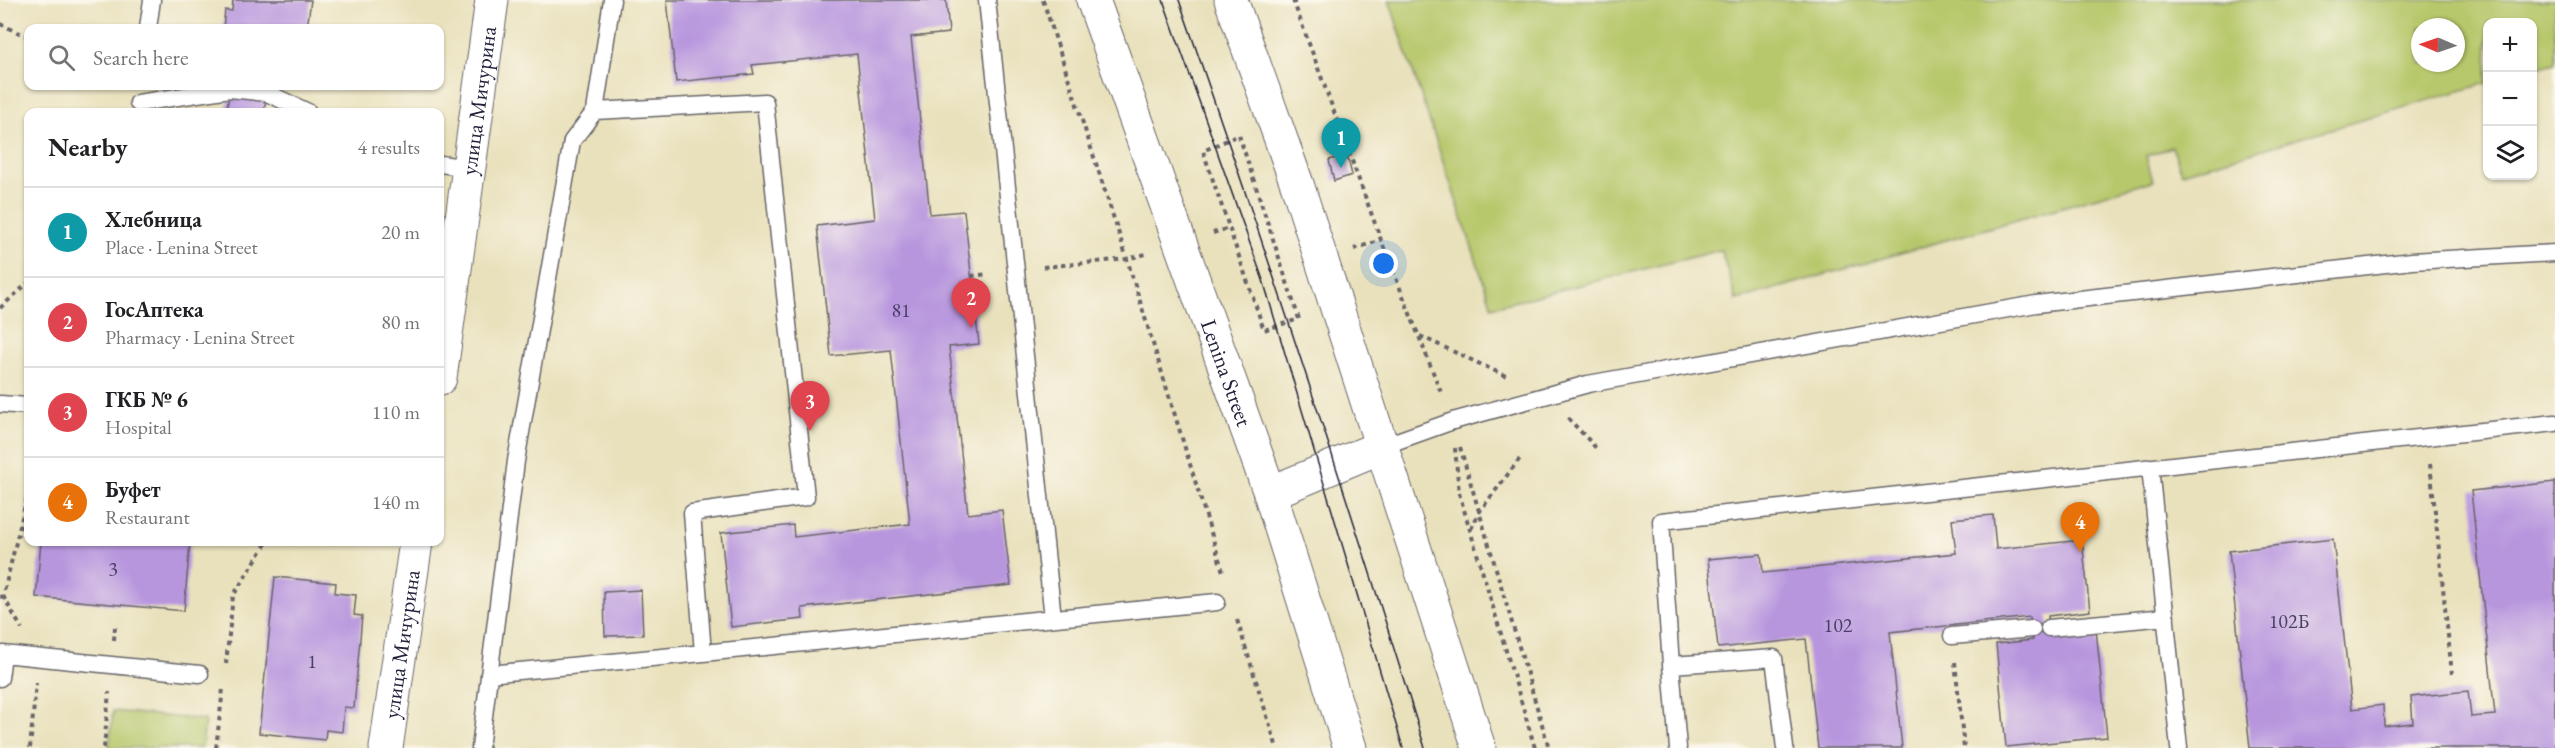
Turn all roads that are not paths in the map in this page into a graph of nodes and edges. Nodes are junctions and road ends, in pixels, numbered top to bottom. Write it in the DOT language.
graph roads {
  1 [pos="152,0"];
  2 [pos="492,0"];
  3 [pos="612,0"];
  4 [pos="987,0"];
  5 [pos="1093,0"];
  6 [pos="1231,0"];
  7 [pos="149,24"];
  8 [pos="139,90"];
  9 [pos="225,90"];
  10 [pos="239,90"];
  11 [pos="137,108"];
  12 [pos="299,108"];
  13 [pos="595,111"];
  14 [pos="455,166"];
  15 [pos="2555,253"];
  16 [pos="444,321"];
  17 [pos="0,404"];
  18 [pos="24,406"];
  19 [pos="2555,423"];
  20 [pos="1383,446"];
  21 [pos="2150,467"];
  22 [pos="1270,492"];
  23 [pos="415,546"];
  24 [pos="1217,602"];
  25 [pos="2166,617"];
  26 [pos="1053,618"];
  27 [pos="2049,628"];
  28 [pos="2032,629"];
  29 [pos="1952,636"];
  30 [pos="703,653"];
  31 [pos="1671,664"];
  32 [pos="200,674"];
  33 [pos="489,675"];
  34 [pos="0,678"];
  35 [pos="386,748"];
  36 [pos="480,748"];
  37 [pos="1350,748"];
  38 [pos="1479,748"];
  39 [pos="1678,748"];
  40 [pos="1785,748"];
  41 [pos="2179,748"];
  1 -- 7 [label="lane"];
  2 -- 14 [label="main road, улица Мичурина"];
  3 -- 13 [label="lane"];
  4 -- 26 [label="lane"];
  5 -- 22 [label="main road, Lenina Street"];
  6 -- 20 [label="main road"];
  8 -- 11 [label="lane"];
  9 -- 11 [label="lane"];
  10 -- 12 [label="lane"];
  13 -- 30 [label="lane"];
  13 -- 33 [label="lane"];
  14 -- 16 [label="main road, улица Мичурина"];
  15 -- 20 [label="lane"];
  17 -- 18 [label="lane"];
  19 -- 21 [label="lane"];
  20 -- 22 [label="main road"];
  20 -- 38 [label="main road"];
  21 -- 25 [label="lane"];
  21 -- 31 [label="lane"];
  22 -- 37 [label="main road, Lenina Street"];
  23 -- 35 [label="main road, улица Мичурина"];
  24 -- 26 [label="lane"];
  25 -- 27 [label="lane"];
  25 -- 41 [label="lane"];
  26 -- 30 [label="lane"];
  28 -- 29 [label="lane"];
  30 -- 33 [label="lane"];
  31 -- 39 [label="lane"];
  31 -- 40 [label="lane"];
  32 -- 34 [label="lane"];
  33 -- 36 [label="lane"];
}
